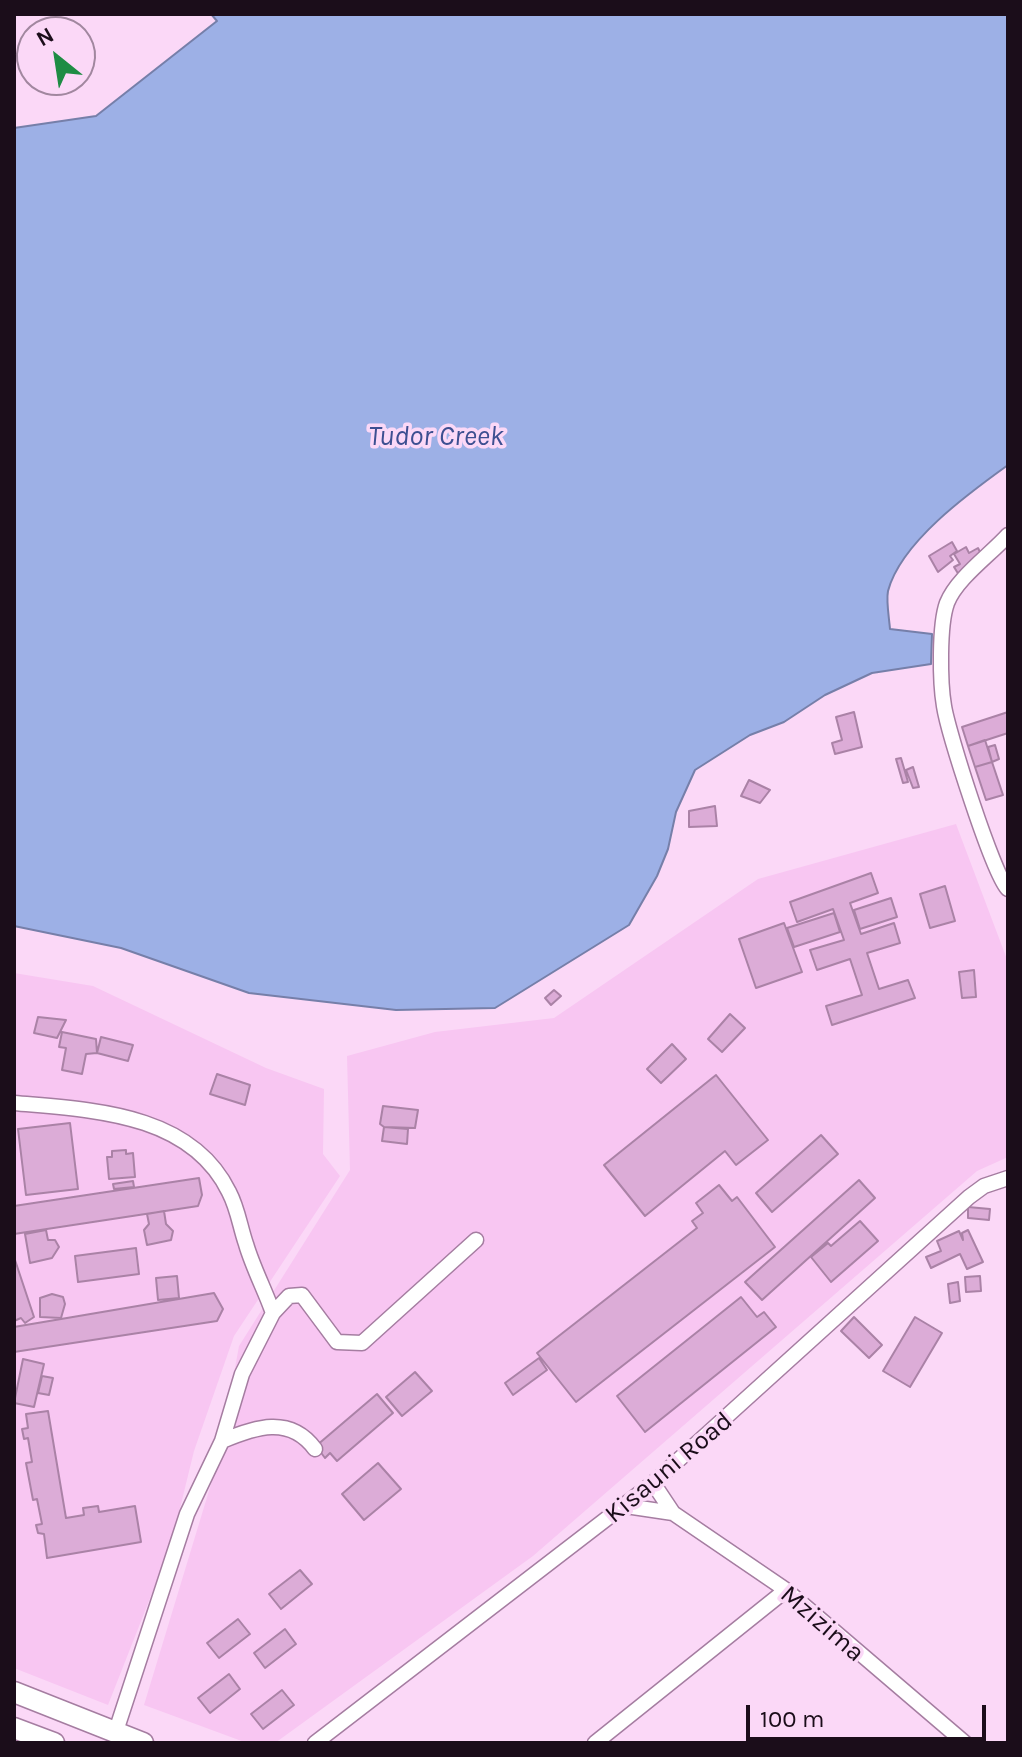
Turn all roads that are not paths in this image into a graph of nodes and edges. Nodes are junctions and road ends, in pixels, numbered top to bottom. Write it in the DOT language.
graph roads {
  1 [pos="1008,535"];
  2 [pos="1008,889"];
  3 [pos="14,1103"];
  4 [pos="1008,1178"];
  5 [pos="476,1240"];
  6 [pos="273,1313"];
  7 [pos="222,1441"];
  8 [pos="315,1449"];
  9 [pos="653,1483"];
  10 [pos="626,1506"];
  11 [pos="673,1513"];
  12 [pos="786,1590"];
  13 [pos="14,1692"];
  14 [pos="14,1728"];
  15 [pos="116,1731"];
  16 [pos="54,1743"];
  17 [pos="143,1743"];
  18 [pos="315,1743"];
  19 [pos="595,1743"];
  20 [pos="965,1743"];
  1 -- 2 [label="street"];
  3 -- 6 [label="street"];
  4 -- 9 [label="street, Kisauni Road"];
  5 -- 6 [label="street"];
  6 -- 7 [label="street"];
  7 -- 8 [label="street"];
  7 -- 15 [label="street"];
  9 -- 10 [label="street, Kisauni Road"];
  9 -- 11 [label="street"];
  10 -- 11 [label="street"];
  10 -- 18 [label="street, Kisauni Road"];
  11 -- 12 [label="street, Mzizima"];
  12 -- 19 [label="street"];
  12 -- 20 [label="street, Mzizima"];
  13 -- 15 [label="main road"];
  14 -- 16 [label="main road"];
  15 -- 17 [label="main road"];
}
